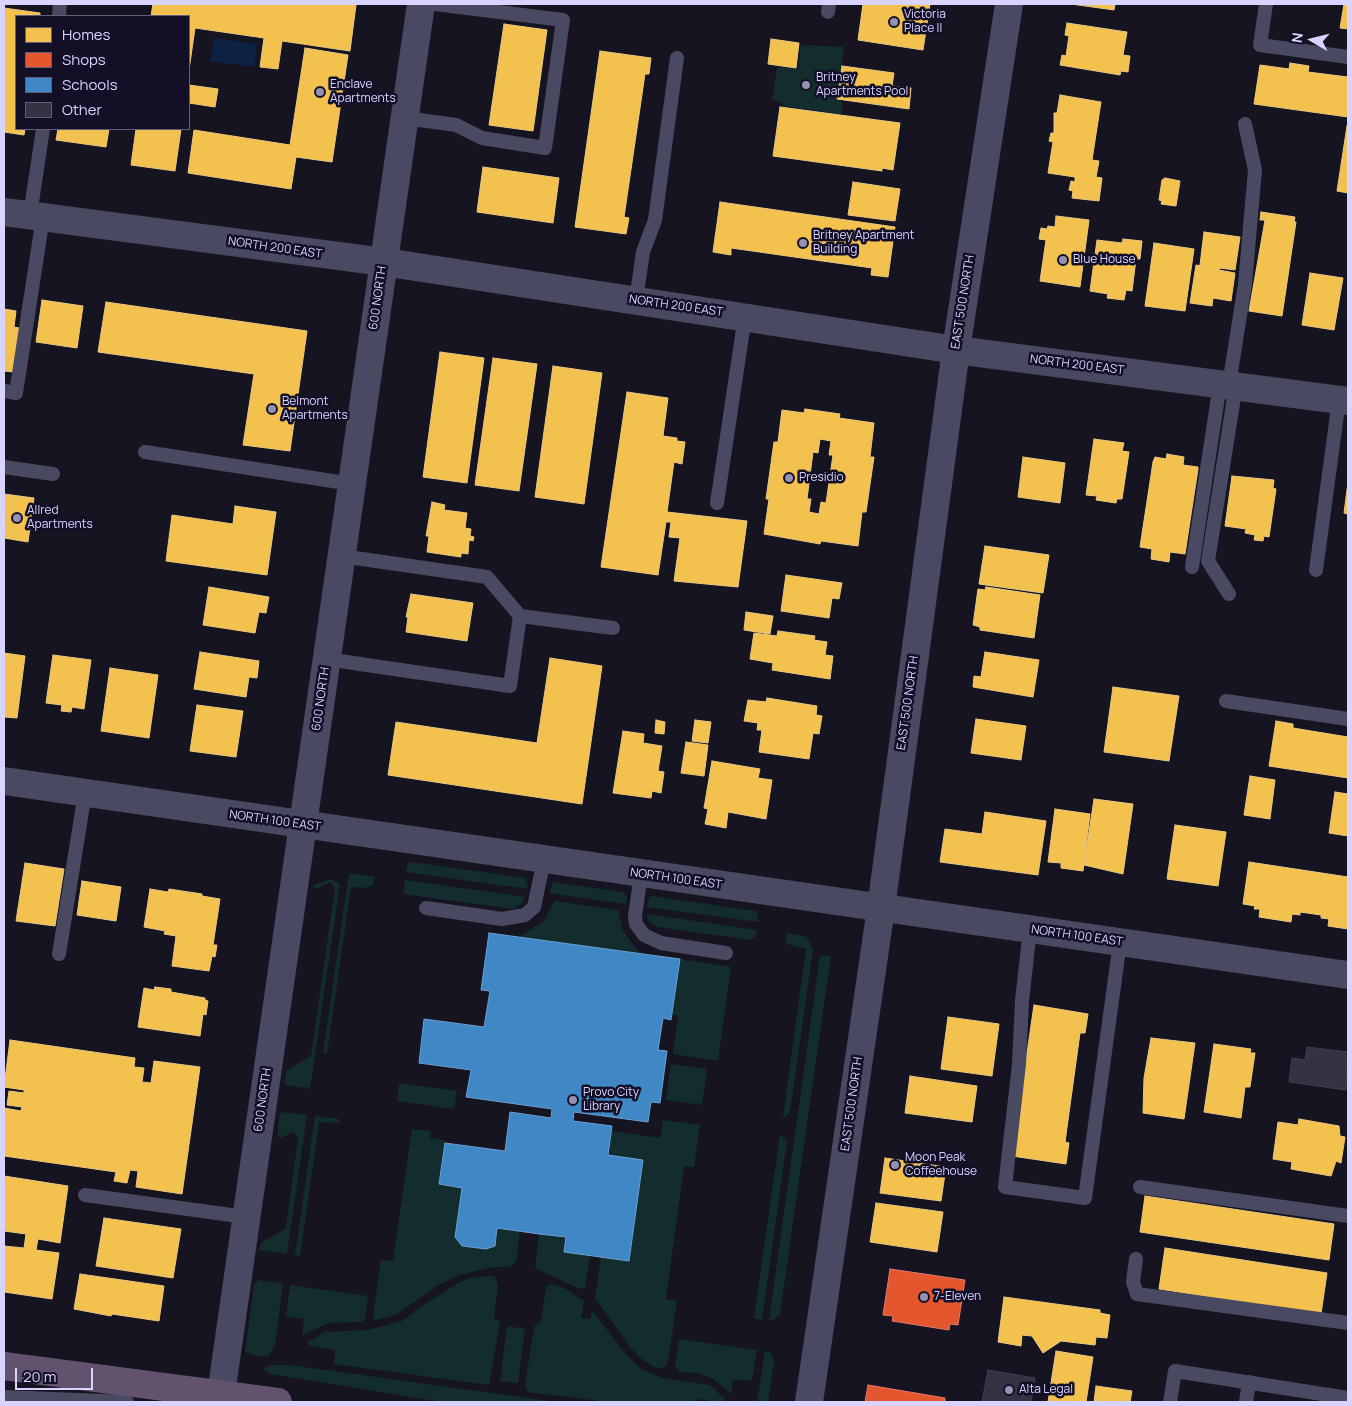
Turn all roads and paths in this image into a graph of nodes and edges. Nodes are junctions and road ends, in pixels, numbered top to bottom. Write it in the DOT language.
graph roads {
  1 [pos="421,4"];
  2 [pos="435,4"];
  3 [pos="1009,4"];
  4 [pos="1266,4"];
  5 [pos="1348,57"];
  6 [pos="677,58"];
  7 [pos="405,118"];
  8 [pos="1245,124"];
  9 [pos="42,130"];
  10 [pos="4,212"];
  11 [pos="37,216"];
  12 [pos="384,262"];
  13 [pos="636,300"];
  14 [pos="745,316"];
  15 [pos="956,350"];
  16 [pos="1229,385"];
  17 [pos="4,391"];
  18 [pos="1344,401"];
  19 [pos="145,452"];
  20 [pos="4,467"];
  21 [pos="53,474"];
  22 [pos="352,484"];
  23 [pos="717,503"];
  24 [pos="341,556"];
  25 [pos="1192,567"];
  26 [pos="1316,570"];
  27 [pos="1228,594"];
  28 [pos="520,616"];
  29 [pos="613,628"];
  30 [pos="326,659"];
  31 [pos="1226,701"];
  32 [pos="1348,719"];
  33 [pos="4,782"];
  34 [pos="85,793"];
  35 [pos="302,825"];
  36 [pos="544,860"];
  37 [pos="641,874"];
  38 [pos="426,908"];
  39 [pos="881,908"];
  40 [pos="1030,929"];
  41 [pos="1120,942"];
  42 [pos="726,953"];
  43 [pos="59,954"];
  44 [pos="1348,975"];
  45 [pos="1140,1187"];
  46 [pos="85,1195"];
  47 [pos="1348,1216"];
  48 [pos="246,1217"];
  49 [pos="1136,1259"];
  50 [pos="1348,1323"];
  51 [pos="4,1366"];
  52 [pos="1249,1382"];
  53 [pos="220,1394"];
  54 [pos="4,1397"];
  55 [pos="1348,1398"];
  56 [pos="127,1402"];
  57 [pos="278,1402"];
  58 [pos="809,1402"];
  59 [pos="1170,1402"];
  60 [pos="1246,1402"];
  1 -- 7 [label="street, 600 NORTH"];
  2 -- 7 [label="lane"];
  3 -- 15 [label="street, EAST 500 NORTH"];
  4 -- 5 [label="lane"];
  6 -- 13 [label="lane"];
  7 -- 12 [label="street, 600 NORTH"];
  8 -- 16 [label="lane"];
  9 -- 11 [label="lane"];
  10 -- 11 [label="street, NORTH 200 EAST"];
  11 -- 12 [label="street, NORTH 200 EAST"];
  11 -- 17 [label="lane"];
  12 -- 13 [label="street, NORTH 200 EAST"];
  12 -- 22 [label="street, 600 NORTH"];
  13 -- 14 [label="street, NORTH 200 EAST"];
  14 -- 15 [label="street, NORTH 200 EAST"];
  14 -- 23 [label="lane"];
  15 -- 16 [label="street, NORTH 200 EAST"];
  15 -- 39 [label="street, EAST 500 NORTH"];
  16 -- 18 [label="street, NORTH 200 EAST"];
  16 -- 25 [label="lane"];
  16 -- 27 [label="lane"];
  18 -- 26 [label="lane"];
  19 -- 22 [label="lane"];
  20 -- 21 [label="lane"];
  22 -- 24 [label="street, 600 NORTH"];
  24 -- 28 [label="lane"];
  24 -- 30 [label="street, 600 NORTH"];
  28 -- 29 [label="lane"];
  28 -- 30 [label="lane"];
  30 -- 35 [label="street, 600 NORTH"];
  31 -- 32 [label="lane"];
  33 -- 34 [label="street, NORTH 100 EAST"];
  34 -- 35 [label="street, NORTH 100 EAST"];
  34 -- 43 [label="lane"];
  35 -- 36 [label="street, NORTH 100 EAST"];
  35 -- 48 [label="street, 600 NORTH"];
  36 -- 37 [label="street, NORTH 100 EAST"];
  36 -- 38 [label="lane"];
  37 -- 39 [label="street, NORTH 100 EAST"];
  37 -- 42 [label="lane"];
  39 -- 40 [label="street, NORTH 100 EAST"];
  39 -- 58 [label="street, EAST 500 NORTH"];
  40 -- 41 [label="street, NORTH 100 EAST"];
  40 -- 41 [label="lane"];
  41 -- 44 [label="street, NORTH 100 EAST"];
  45 -- 47 [label="lane"];
  46 -- 48 [label="lane"];
  48 -- 53 [label="street, 600 NORTH"];
  49 -- 50 [label="lane"];
  51 -- 53 [label="highway"];
  52 -- 55 [label="lane"];
  52 -- 59 [label="lane"];
  52 -- 60 [label="lane"];
  53 -- 57 [label="highway"];
  54 -- 56 [label="lane"];
}
